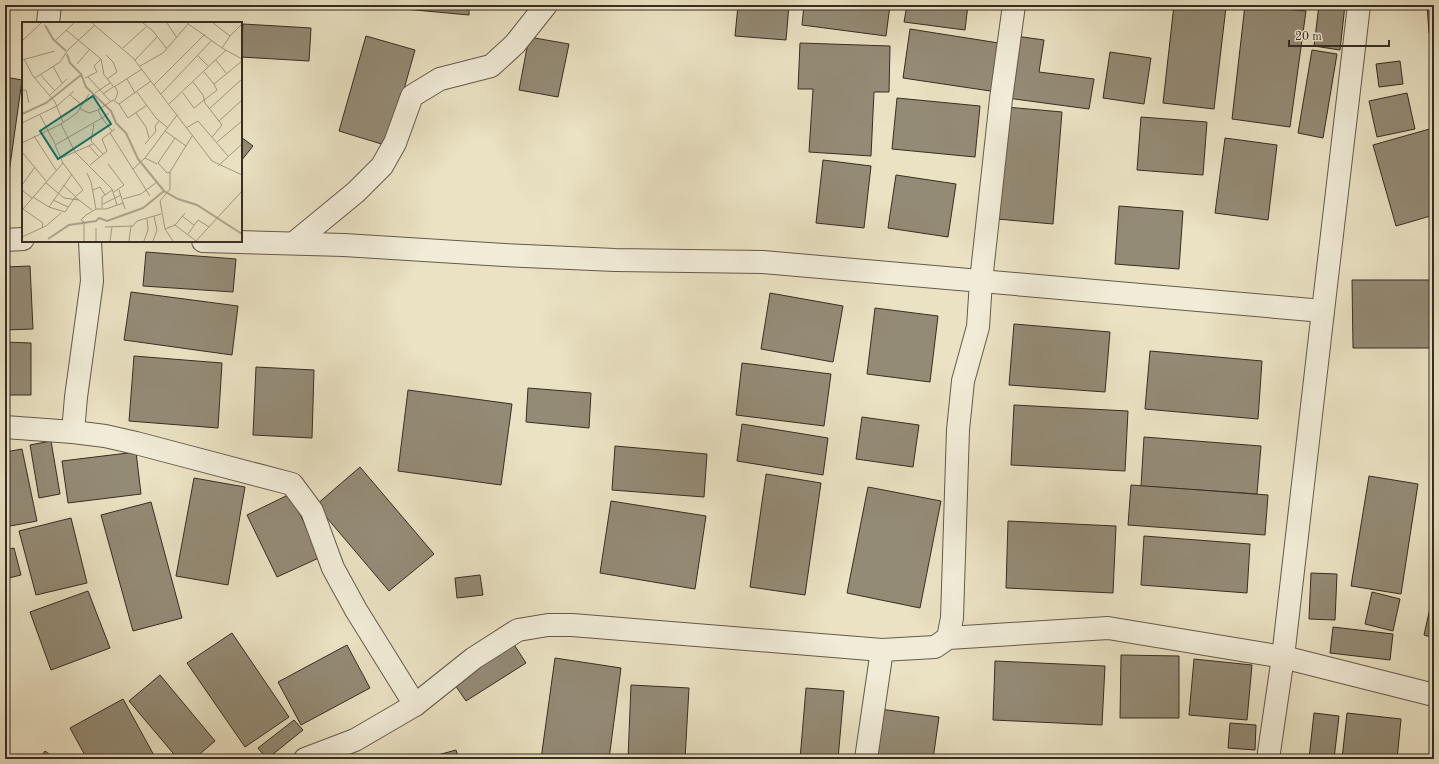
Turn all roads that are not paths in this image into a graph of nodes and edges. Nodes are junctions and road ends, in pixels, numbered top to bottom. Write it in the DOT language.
graph roads {
  1 [pos="50,5"];
  2 [pos="546,5"];
  3 [pos="1014,5"];
  4 [pos="1359,5"];
  5 [pos="48,22"];
  6 [pos="22,239"];
  7 [pos="5,240"];
  8 [pos="90,242"];
  9 [pos="242,242"];
  10 [pos="294,243"];
  11 [pos="981,281"];
  12 [pos="1323,311"];
  13 [pos="5,427"];
  14 [pos="73,432"];
  15 [pos="948,638"];
  16 [pos="882,650"];
  17 [pos="1283,657"];
  18 [pos="1434,695"];
  19 [pos="415,705"];
  20 [pos="318,756"];
  21 [pos="866,759"];
  22 [pos="1268,759"];
  1 -- 5 [label="street"];
  2 -- 10 [label="street"];
  3 -- 11 [label="street"];
  4 -- 12 [label="street"];
  6 -- 7 [label="street"];
  8 -- 14 [label="street"];
  9 -- 10 [label="street"];
  10 -- 11 [label="street"];
  11 -- 12 [label="street"];
  11 -- 15 [label="street"];
  12 -- 17 [label="street"];
  13 -- 14 [label="street"];
  14 -- 19 [label="street"];
  15 -- 16 [label="street"];
  15 -- 17 [label="street"];
  16 -- 19 [label="street"];
  16 -- 21 [label="street"];
  17 -- 18 [label="street"];
  17 -- 22 [label="street"];
  19 -- 20 [label="street"];
}
